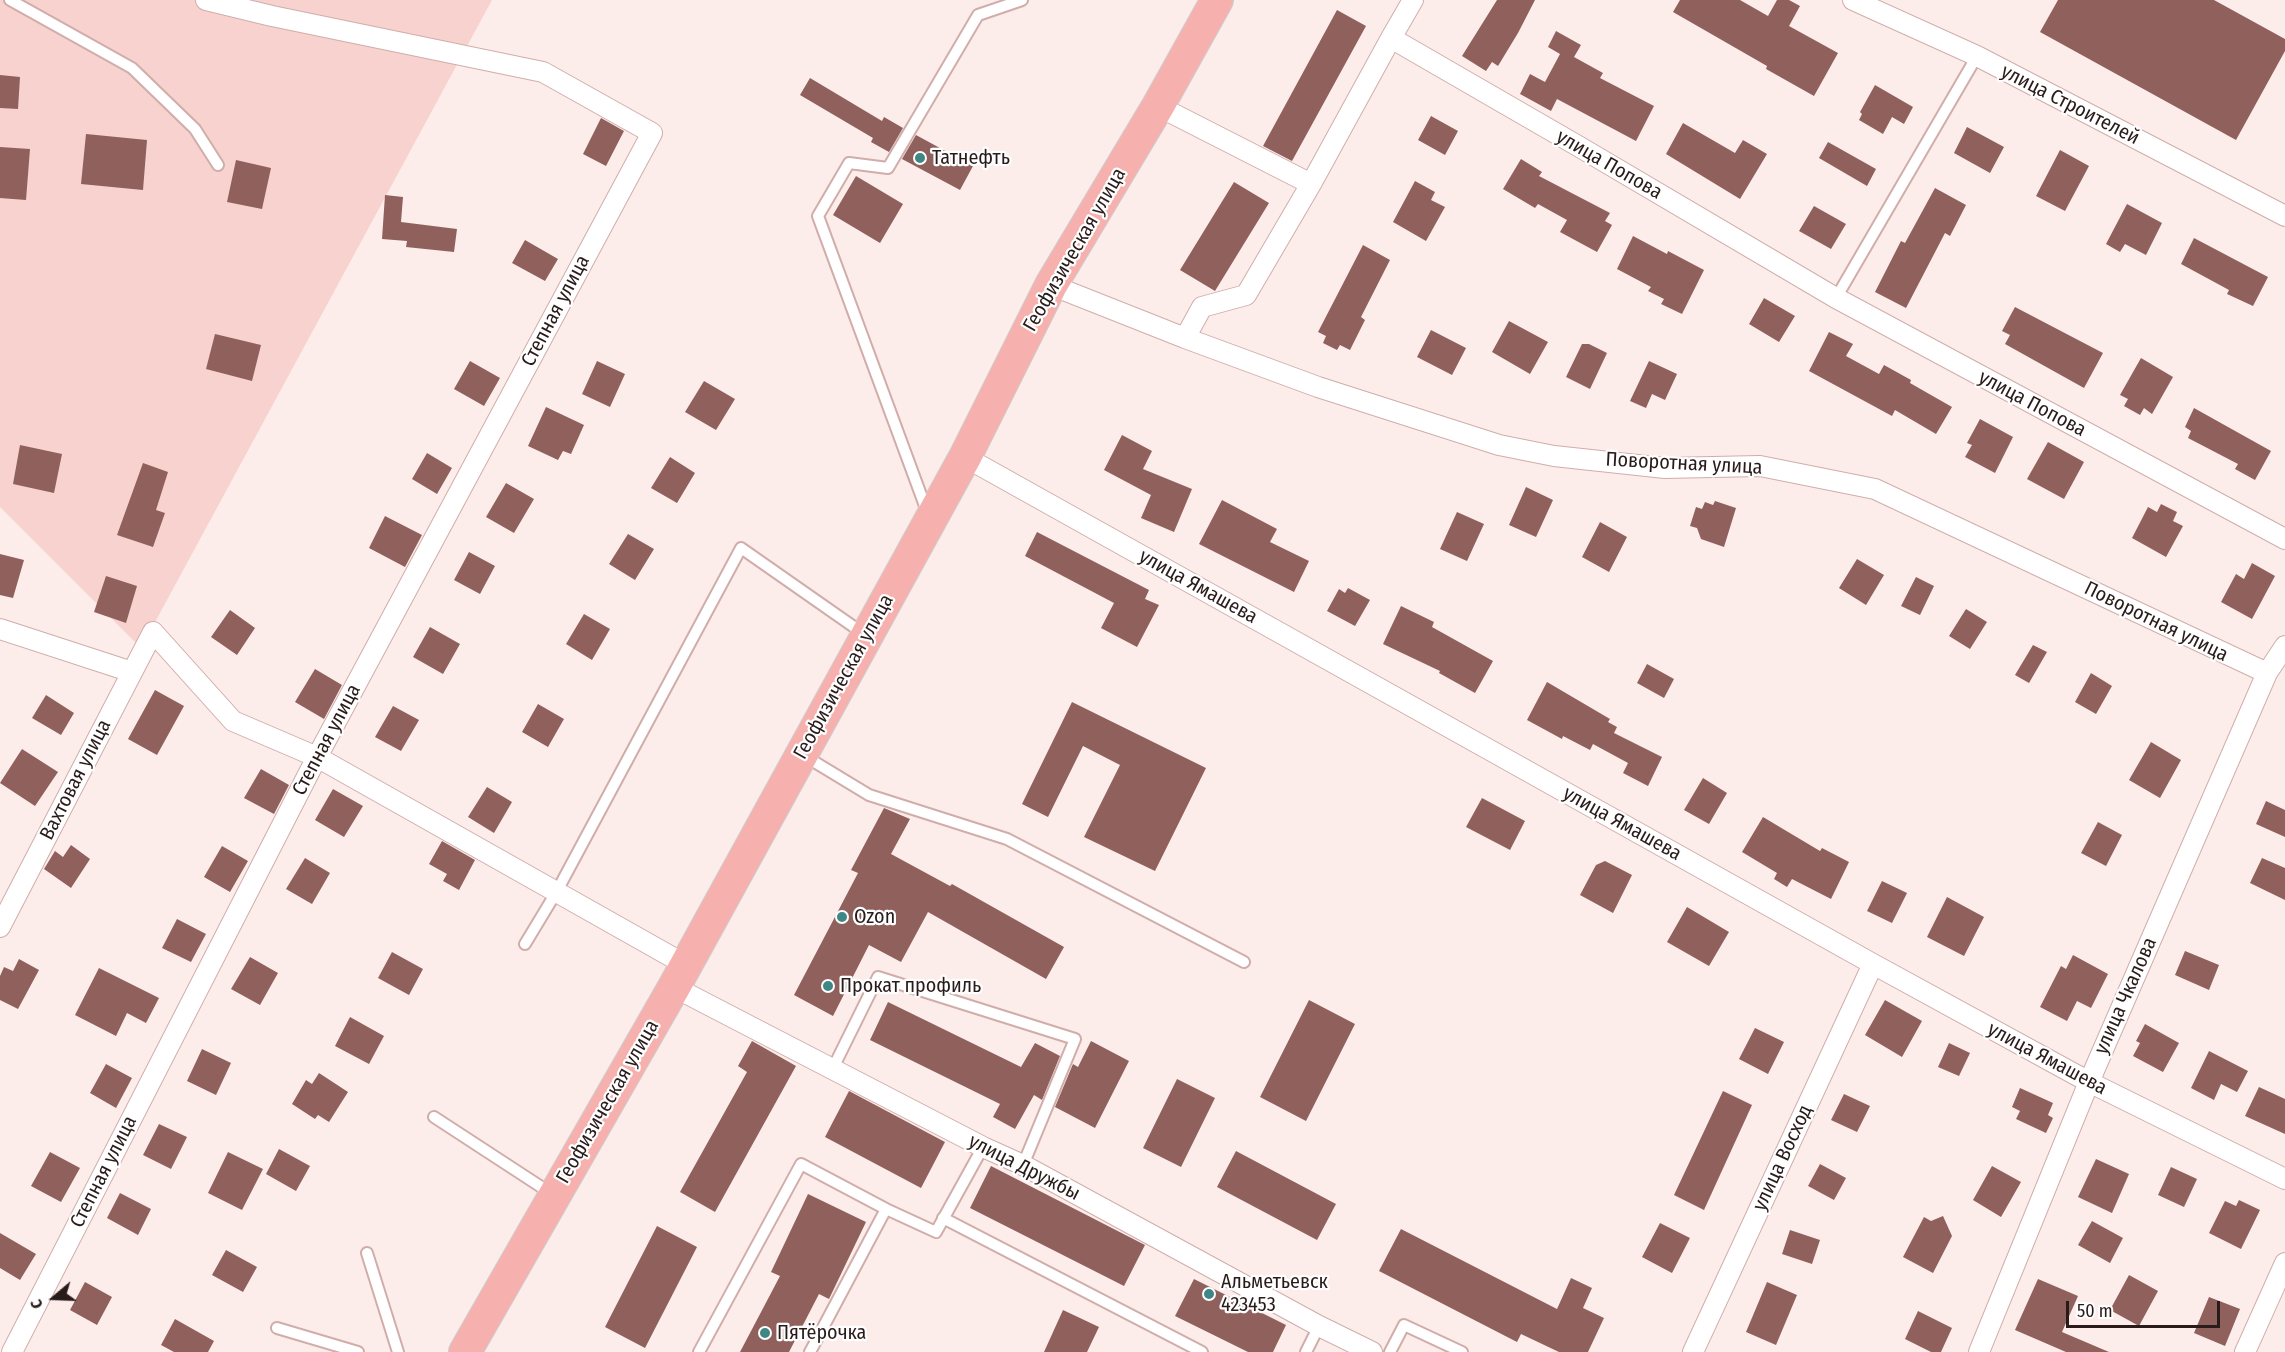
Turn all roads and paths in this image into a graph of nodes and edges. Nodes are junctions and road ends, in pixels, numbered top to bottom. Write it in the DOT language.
graph roads {
  1 [pos="10,0"];
  2 [pos="208,0"];
  3 [pos="1022,0"];
  4 [pos="1217,0"];
  5 [pos="1413,0"];
  6 [pos="1853,0"];
  7 [pos="1391,38"];
  8 [pos="1977,56"];
  9 [pos="1158,106"];
  10 [pos="218,165"];
  11 [pos="1311,184"];
  12 [pos="2285,216"];
  13 [pos="1051,285"];
  14 [pos="1836,298"];
  15 [pos="1185,338"];
  16 [pos="965,457"];
  17 [pos="930,520"];
  18 [pos="2285,539"];
  19 [pos="0,629"];
  20 [pos="153,633"];
  21 [pos="867,636"];
  22 [pos="2285,646"];
  23 [pos="132,672"];
  24 [pos="2267,673"];
  25 [pos="802,754"];
  26 [pos="317,757"];
  27 [pos="557,891"];
  28 [pos="0,927"];
  29 [pos="525,944"];
  30 [pos="1244,962"];
  31 [pos="1873,964"];
  32 [pos="680,976"];
  33 [pos="832,1070"];
  34 [pos="2089,1082"];
  35 [pos="434,1117"];
  36 [pos="983,1147"];
  37 [pos="1023,1165"];
  38 [pos="2285,1179"];
  39 [pos="555,1196"];
  40 [pos="886,1209"];
  41 [pos="944,1218"];
  42 [pos="367,1253"];
  43 [pos="2285,1263"];
  44 [pos="1318,1326"];
  45 [pos="277,1328"];
  46 [pos="1697,1350"];
  47 [pos="12,1352"];
  48 [pos="358,1352"];
  49 [pos="398,1352"];
  50 [pos="465,1352"];
  51 [pos="699,1352"];
  52 [pos="810,1352"];
  53 [pos="1202,1352"];
  54 [pos="1306,1352"];
  55 [pos="1372,1352"];
  56 [pos="1390,1352"];
  57 [pos="1462,1352"];
  58 [pos="1979,1352"];
  59 [pos="2245,1352"];
  1 -- 10 [label="lane"];
  2 -- 26 [label="street, Степная улица"];
  3 -- 17 [label="lane"];
  4 -- 9 [label="main road, Геофизическая улица"];
  5 -- 7 [label="street"];
  6 -- 8 [label="street, улица Строителей"];
  7 -- 11 [label="street"];
  7 -- 14 [label="street, улица Попова"];
  8 -- 12 [label="street, улица Строителей"];
  8 -- 14 [label="lane"];
  9 -- 11 [label="street"];
  9 -- 13 [label="main road, Геофизическая улица"];
  11 -- 15 [label="street"];
  13 -- 15 [label="street"];
  13 -- 16 [label="main road, Геофизическая улица"];
  14 -- 18 [label="street, улица Попова"];
  15 -- 24 [label="street, Поворотная улица"];
  16 -- 17 [label="main road, Геофизическая улица"];
  16 -- 31 [label="street, улица Ямашева"];
  17 -- 21 [label="main road, Геофизическая улица"];
  19 -- 23 [label="street"];
  20 -- 23 [label="street, Вахтовая улица"];
  20 -- 26 [label="street, улица Дружбы"];
  21 -- 25 [label="main road, Геофизическая улица"];
  21 -- 27 [label="lane"];
  22 -- 24 [label="street, улица Чкалова"];
  23 -- 28 [label="street, Вахтовая улица"];
  24 -- 34 [label="street, улица Чкалова"];
  25 -- 30 [label="lane"];
  25 -- 32 [label="main road, Геофизическая улица"];
  26 -- 27 [label="street, улица Дружбы"];
  26 -- 47 [label="street, Степная улица"];
  27 -- 29 [label="lane"];
  27 -- 32 [label="street, улица Дружбы"];
  31 -- 34 [label="street, улица Ямашева"];
  31 -- 46 [label="street, улица Восход"];
  32 -- 33 [label="street, улица Дружбы"];
  32 -- 39 [label="main road, Геофизическая улица"];
  33 -- 36 [label="street, улица Дружбы"];
  33 -- 37 [label="lane"];
  34 -- 38 [label="street, улица Ямашева"];
  34 -- 58 [label="street, улица Чкалова"];
  35 -- 39 [label="lane"];
  36 -- 37 [label="street, улица Дружбы"];
  36 -- 41 [label="lane"];
  37 -- 44 [label="street, улица Дружбы"];
  39 -- 50 [label="main road, Геофизическая улица"];
  40 -- 41 [label="lane"];
  40 -- 51 [label="lane"];
  40 -- 52 [label="lane"];
  41 -- 53 [label="lane"];
  42 -- 49 [label="lane"];
  43 -- 59 [label="street"];
  44 -- 54 [label="lane"];
  44 -- 55 [label="street, улица Дружбы"];
  45 -- 48 [label="lane"];
  56 -- 57 [label="lane"];
}
